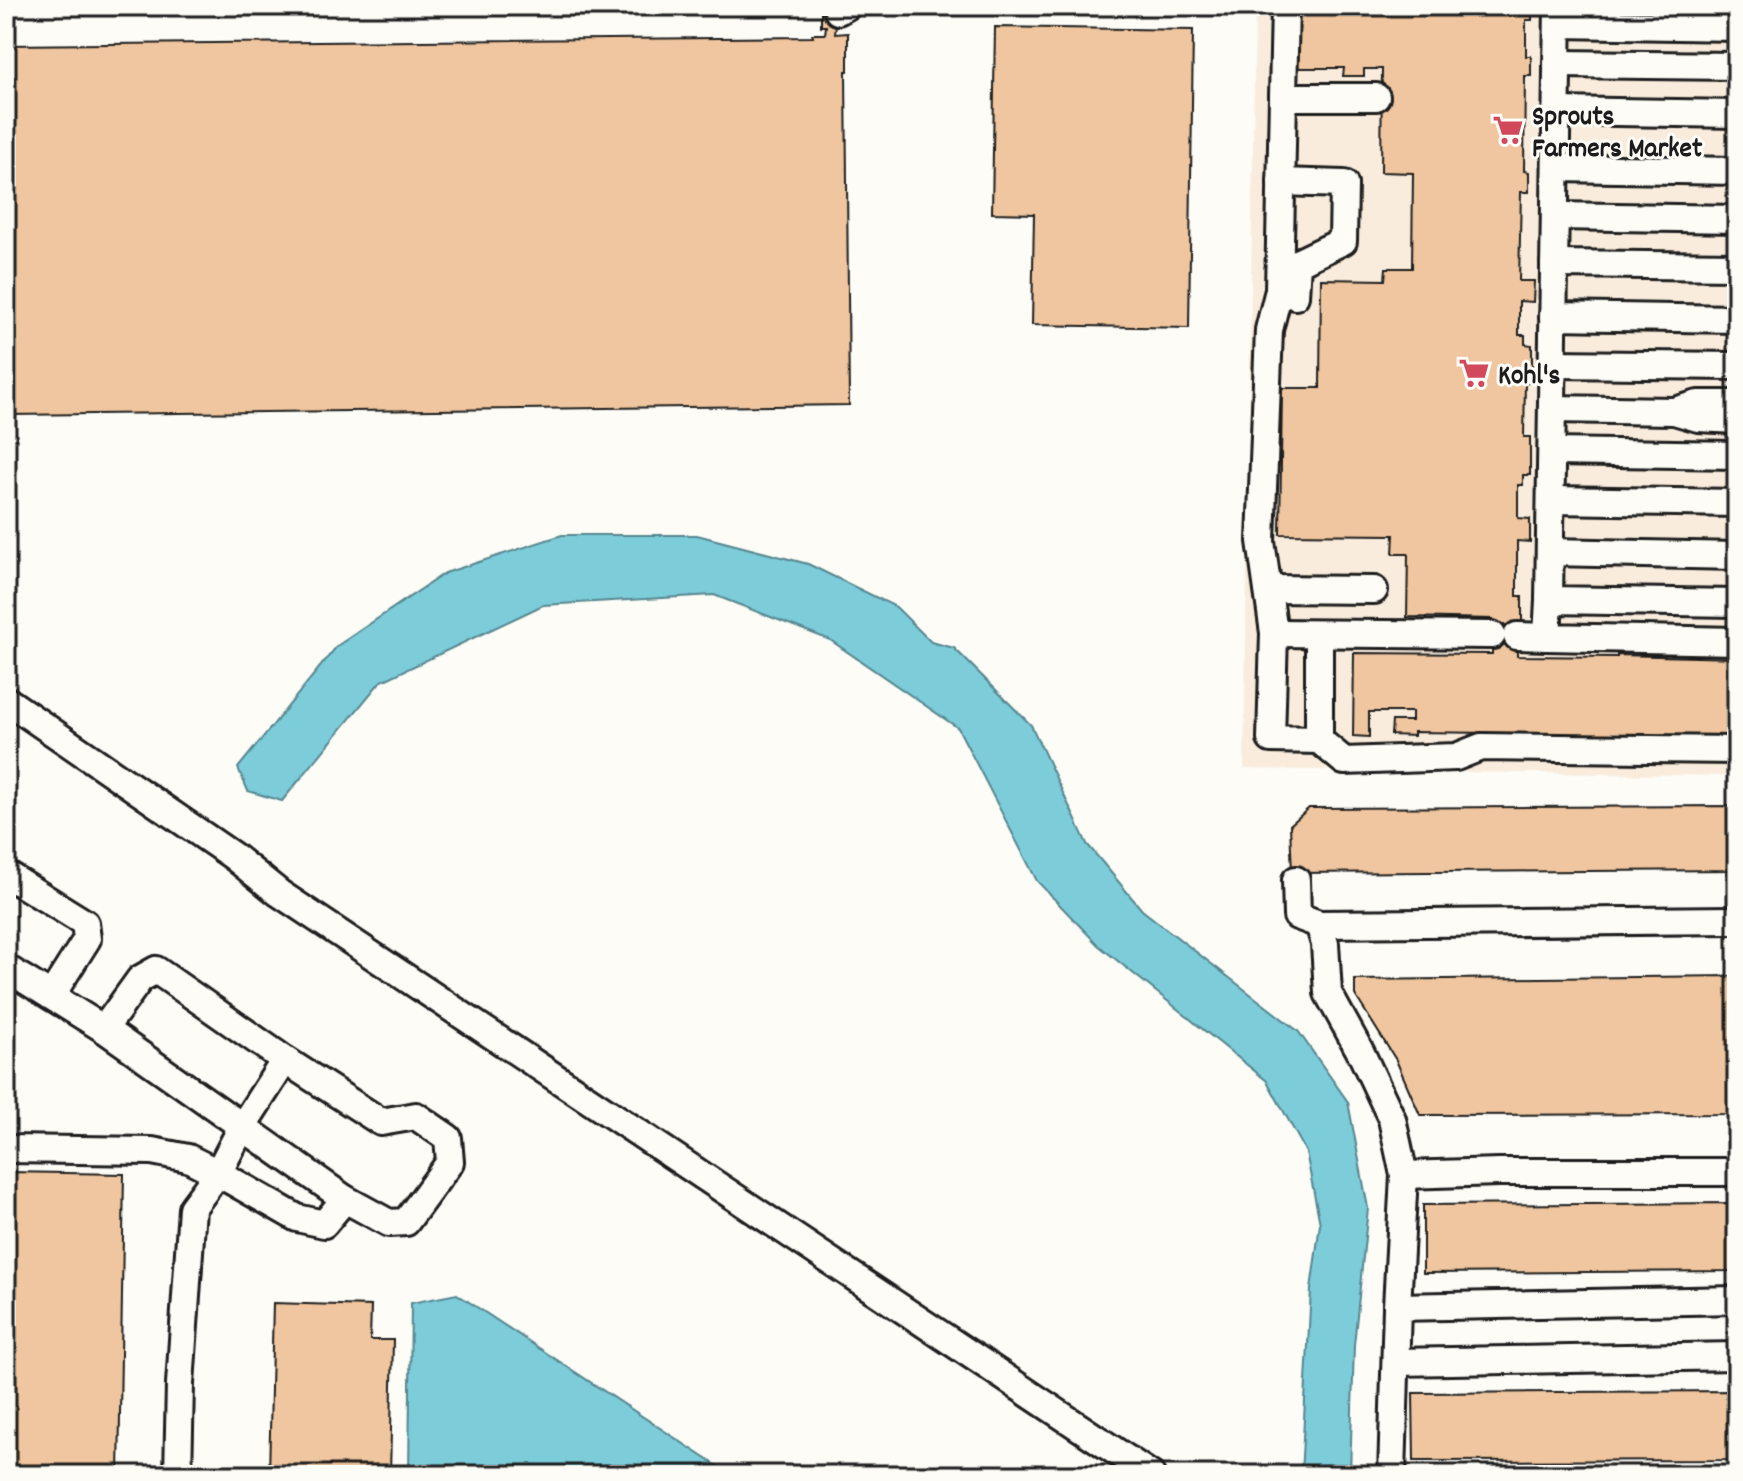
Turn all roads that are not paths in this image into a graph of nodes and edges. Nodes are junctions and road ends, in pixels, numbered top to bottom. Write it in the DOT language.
graph roads {
  1 [pos="1285,6"];
  2 [pos="1558,15"];
  3 [pos="1589,15"];
  4 [pos="1732,20"];
  5 [pos="1557,64"];
  6 [pos="1737,66"];
  7 [pos="1283,97"];
  8 [pos="1376,97"];
  9 [pos="1556,111"];
  10 [pos="1737,114"];
  11 [pos="1556,168"];
  12 [pos="1737,171"];
  13 [pos="1281,182"];
  14 [pos="1555,216"];
  15 [pos="1737,219"];
  16 [pos="1554,264"];
  17 [pos="1737,266"];
  18 [pos="1553,316"];
  19 [pos="1737,319"];
  20 [pos="1269,330"];
  21 [pos="1552,364"];
  22 [pos="1737,366"];
  23 [pos="1737,404"];
  24 [pos="1552,409"];
  25 [pos="1674,411"];
  26 [pos="1737,420"];
  27 [pos="1552,452"];
  28 [pos="1737,455"];
  29 [pos="1551,500"];
  30 [pos="1737,503"];
  31 [pos="1550,552"];
  32 [pos="1737,556"];
  33 [pos="1269,589"];
  34 [pos="1549,600"];
  35 [pos="1737,603"];
  36 [pos="1274,633"];
  37 [pos="1319,634"];
  38 [pos="1374,635"];
  39 [pos="1547,637"];
  40 [pos="1737,641"];
  41 [pos="6,700"];
  42 [pos="1319,740"];
  43 [pos="1737,750"];
  44 [pos="6,874"];
  45 [pos="1296,880"];
  46 [pos="1737,920"];
  47 [pos="1319,924"];
  48 [pos="6,968"];
  49 [pos="51,996"];
  50 [pos="104,1029"];
  51 [pos="285,1060"];
  52 [pos="242,1127"];
  53 [pos="6,1149"];
  54 [pos="1737,1172"];
  55 [pos="218,1173"];
  56 [pos="1404,1175"];
  57 [pos="345,1199"];
  58 [pos="1737,1300"];
  59 [pos="1397,1307"];
  60 [pos="1737,1356"];
  61 [pos="1396,1362"];
  62 [pos="178,1475"];
  63 [pos="1151,1475"];
  64 [pos="1392,1475"];
  1 -- 7 [label="lane"];
  2 -- 3 [label="lane"];
  2 -- 5 [label="lane"];
  3 -- 4 [label="lane"];
  5 -- 6 [label="lane"];
  5 -- 9 [label="lane"];
  7 -- 8 [label="lane"];
  7 -- 13 [label="lane"];
  9 -- 10 [label="lane"];
  9 -- 11 [label="lane"];
  11 -- 12 [label="lane"];
  11 -- 14 [label="lane"];
  13 -- 20 [label="lane"];
  13 -- 20 [label="lane"];
  14 -- 15 [label="lane"];
  14 -- 16 [label="lane"];
  16 -- 17 [label="lane"];
  16 -- 18 [label="lane"];
  18 -- 19 [label="lane"];
  18 -- 21 [label="lane"];
  20 -- 33 [label="lane"];
  21 -- 22 [label="lane"];
  21 -- 24 [label="lane"];
  23 -- 25 [label="lane"];
  24 -- 25 [label="lane"];
  24 -- 27 [label="lane"];
  25 -- 26 [label="lane"];
  27 -- 28 [label="lane"];
  27 -- 29 [label="lane"];
  29 -- 30 [label="lane"];
  29 -- 31 [label="lane"];
  31 -- 32 [label="lane"];
  31 -- 34 [label="lane"];
  33 -- 36 [label="lane"];
  33 -- 38 [label="lane"];
  34 -- 35 [label="lane"];
  34 -- 39 [label="lane"];
  36 -- 37 [label="lane"];
  36 -- 42 [label="lane"];
  37 -- 38 [label="lane"];
  37 -- 42 [label="lane"];
  38 -- 39 [label="lane"];
  39 -- 40 [label="lane"];
  41 -- 63 [label="lane"];
  42 -- 43 [label="lane"];
  44 -- 49 [label="lane"];
  45 -- 47 [label="lane"];
  46 -- 47 [label="lane"];
  47 -- 56 [label="lane"];
  48 -- 49 [label="lane"];
  49 -- 50 [label="lane"];
  50 -- 51 [label="lane"];
  50 -- 52 [label="lane"];
  51 -- 52 [label="lane"];
  51 -- 57 [label="lane"];
  52 -- 55 [label="lane"];
  52 -- 57 [label="lane"];
  53 -- 55 [label="lane"];
  54 -- 56 [label="lane"];
  55 -- 57 [label="lane"];
  55 -- 62 [label="lane"];
  56 -- 59 [label="lane"];
  58 -- 59 [label="lane"];
  59 -- 61 [label="lane"];
  60 -- 61 [label="lane"];
  61 -- 64 [label="lane"];
}
